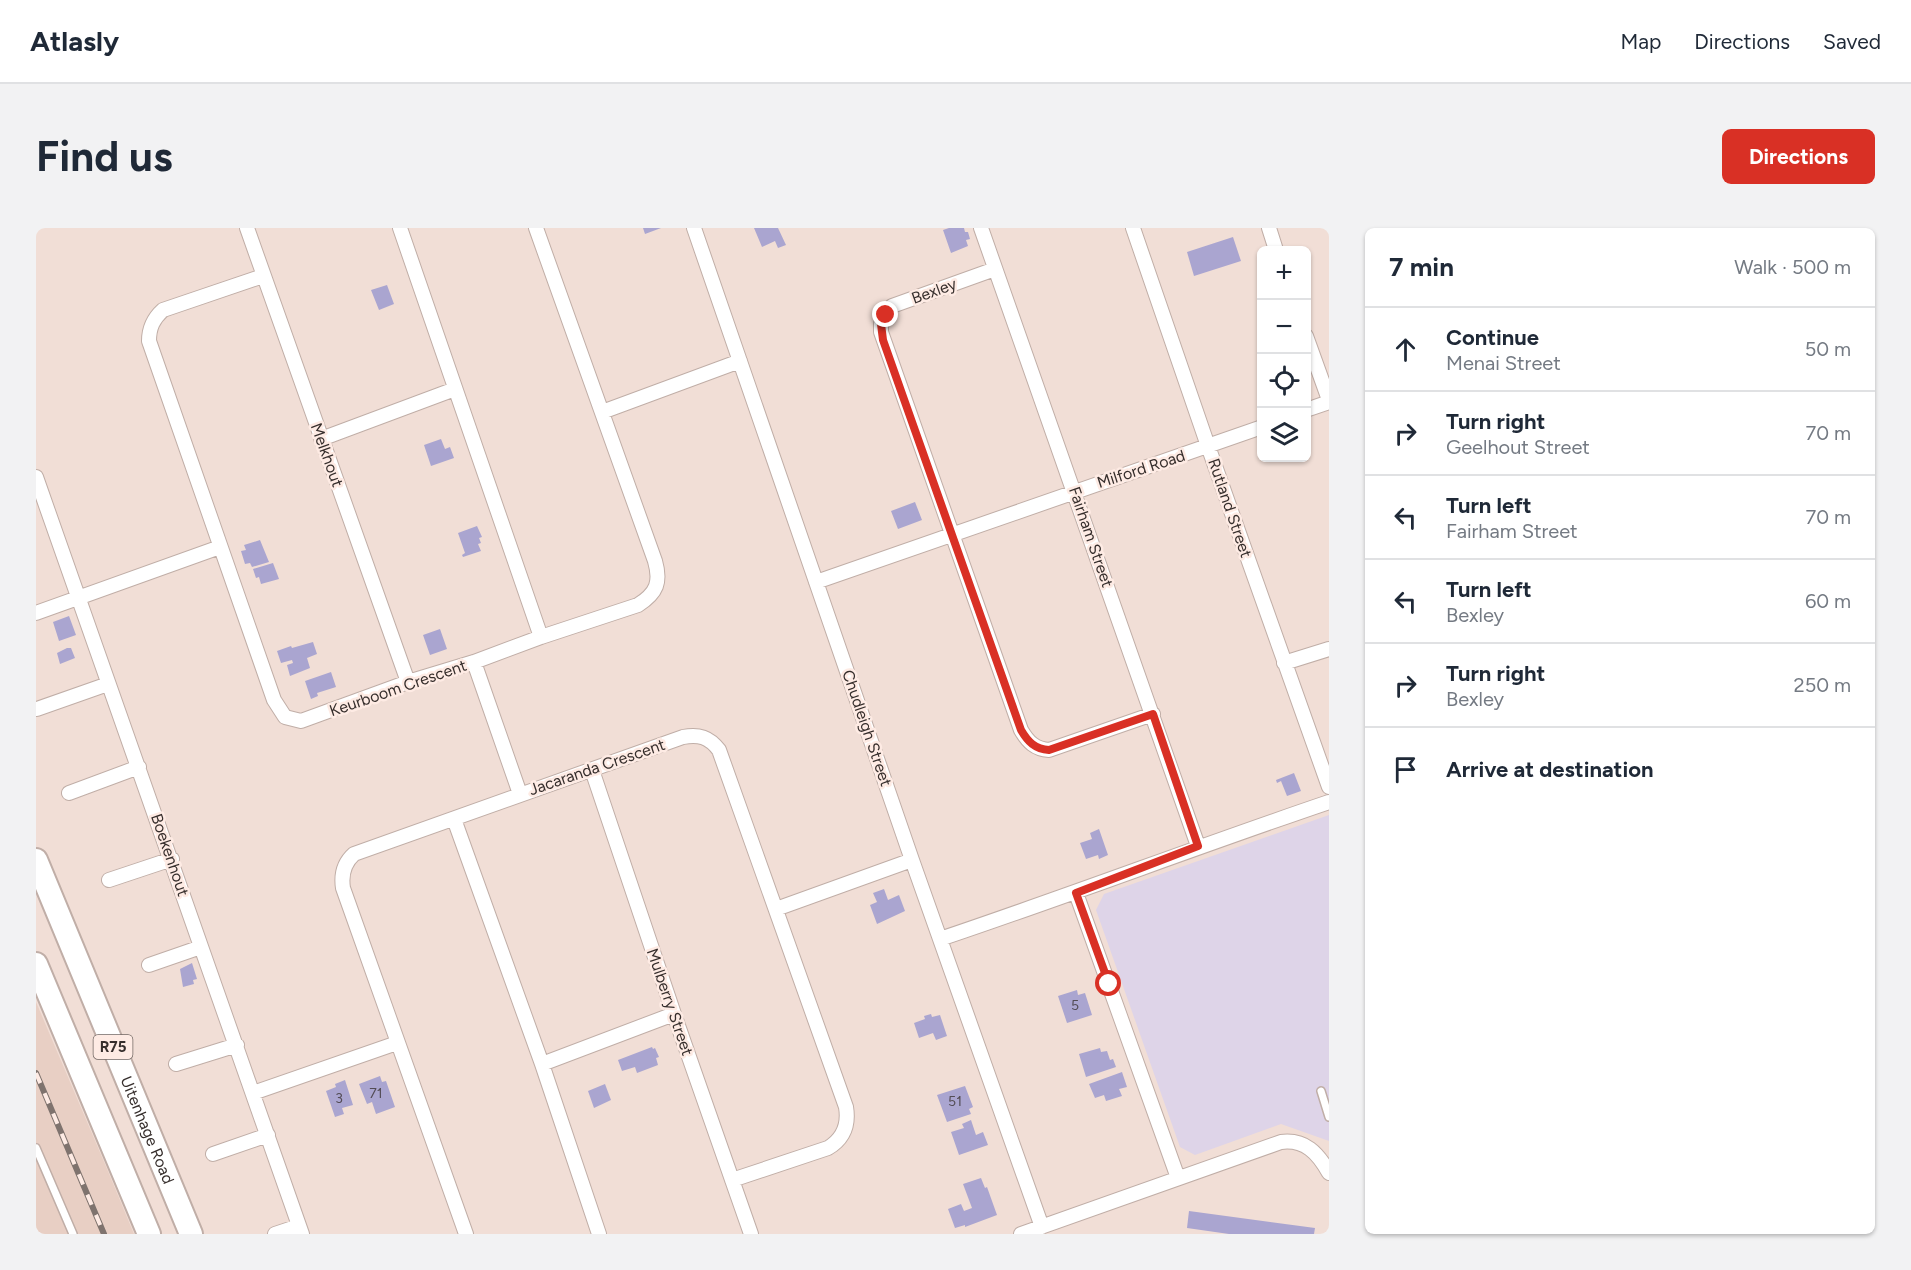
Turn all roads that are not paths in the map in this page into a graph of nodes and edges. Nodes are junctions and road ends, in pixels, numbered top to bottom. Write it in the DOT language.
graph roads {
  1 [pos="247,228"];
  2 [pos="400,228"];
  3 [pos="536,228"];
  4 [pos="694,228"];
  5 [pos="981,228"];
  6 [pos="1134,228"];
  7 [pos="1269,228"];
  8 [pos="1275,246"];
  9 [pos="995,268"];
  10 [pos="263,276"];
  11 [pos="1311,350"];
  12 [pos="740,361"];
  13 [pos="454,389"];
  14 [pos="1329,401"];
  15 [pos="1311,408"];
  16 [pos="602,412"];
  17 [pos="1257,429"];
  18 [pos="321,439"];
  19 [pos="1208,446"];
  20 [pos="36,477"];
  21 [pos="1074,491"];
  22 [pos="41,509"];
  23 [pos="952,535"];
  24 [pos="220,548"];
  25 [pos="816,582"];
  26 [pos="79,599"];
  27 [pos="36,613"];
  28 [pos="541,637"];
  29 [pos="1329,649"];
  30 [pos="474,662"];
  31 [pos="1284,663"];
  32 [pos="408,682"];
  33 [pos="108,684"];
  34 [pos="37,708"];
  35 [pos="1153,714"];
  36 [pos="139,767"];
  37 [pos="592,770"];
  38 [pos="1329,787"];
  39 [pos="69,794"];
  40 [pos="520,794"];
  41 [pos="1329,802"];
  42 [pos="454,819"];
  43 [pos="1198,846"];
  44 [pos="172,859"];
  45 [pos="36,860"];
  46 [pos="912,860"];
  47 [pos="109,880"];
  48 [pos="1076,893"];
  49 [pos="776,909"];
  50 [pos="940,939"];
  51 [pos="201,947"];
  52 [pos="36,964"];
  53 [pos="149,965"];
  54 [pos="674,1014"];
  55 [pos="398,1043"];
  56 [pos="237,1045"];
  57 [pos="176,1064"];
  58 [pos="542,1064"];
  59 [pos="1321,1091"];
  60 [pos="253,1093"];
  61 [pos="1329,1117"];
  62 [pos="268,1135"];
  63 [pos="36,1148"];
  64 [pos="213,1154"];
  65 [pos="1328,1171"];
  66 [pos="1178,1178"];
  67 [pos="732,1180"];
  68 [pos="1042,1227"];
  69 [pos="301,1230"];
  70 [pos="598,1232"];
  71 [pos="74,1234"];
  72 [pos="149,1234"];
  73 [pos="191,1234"];
  74 [pos="275,1234"];
  75 [pos="466,1234"];
  76 [pos="584,1234"];
  77 [pos="751,1234"];
  78 [pos="1021,1234"];
  1 -- 10 [label="street, Melkhout"];
  2 -- 13 [label="street"];
  3 -- 16 [label="street, Keurboom Crescent"];
  4 -- 12 [label="street, Chudleigh Street"];
  5 -- 9 [label="street, Fairham Street"];
  6 -- 19 [label="street, Rutland Street"];
  7 -- 8 [label="street"];
  9 -- 21 [label="street, Fairham Street"];
  9 -- 23 [label="street, Bexley"];
  10 -- 18 [label="street, Melkhout"];
  10 -- 24 [label="street, Keurboom Crescent"];
  11 -- 14 [label="street"];
  12 -- 16 [label="street"];
  12 -- 25 [label="street, Chudleigh Street"];
  13 -- 18 [label="street"];
  13 -- 28 [label="street"];
  14 -- 15 [label="street"];
  16 -- 28 [label="street, Keurboom Crescent"];
  17 -- 19 [label="street, Milford Road"];
  18 -- 32 [label="street, Melkhout"];
  19 -- 21 [label="street, Milford Road"];
  19 -- 31 [label="street, Rutland Street"];
  20 -- 22 [label="street, Boekenhout"];
  21 -- 23 [label="street, Milford Road"];
  21 -- 35 [label="street, Fairham Street"];
  22 -- 26 [label="street, Boekenhout"];
  23 -- 25 [label="street, Milford Road"];
  23 -- 35 [label="street, Bexley"];
  24 -- 26 [label="street"];
  24 -- 32 [label="street, Keurboom Crescent"];
  25 -- 46 [label="street, Chudleigh Street"];
  26 -- 27 [label="street"];
  26 -- 33 [label="street, Boekenhout"];
  28 -- 30 [label="street, Keurboom Crescent"];
  29 -- 31 [label="street"];
  30 -- 32 [label="street, Keurboom Crescent"];
  30 -- 40 [label="street"];
  31 -- 38 [label="street, Rutland Street"];
  33 -- 34 [label="street"];
  33 -- 36 [label="street, Boekenhout"];
  35 -- 43 [label="street, Fairham Street"];
  36 -- 39 [label="street"];
  36 -- 44 [label="street, Boekenhout"];
  37 -- 40 [label="street, Jacaranda Crescent"];
  37 -- 49 [label="street, Jacaranda Crescent"];
  37 -- 54 [label="street, Mulberry Street"];
  40 -- 42 [label="street, Jacaranda Crescent"];
  41 -- 43 [label="street"];
  42 -- 55 [label="street, Jacaranda Crescent"];
  42 -- 58 [label="street"];
  43 -- 48 [label="street"];
  44 -- 47 [label="street"];
  44 -- 51 [label="street, Boekenhout"];
  45 -- 73 [label="main road, Uitenhage Road / R75"];
  46 -- 49 [label="street"];
  46 -- 50 [label="street, Chudleigh Street"];
  48 -- 50 [label="street"];
  48 -- 66 [label="street"];
  49 -- 67 [label="street, Jacaranda Crescent"];
  50 -- 68 [label="street, Chudleigh Street"];
  51 -- 53 [label="street"];
  51 -- 56 [label="street, Boekenhout"];
  52 -- 72 [label="main road, R75"];
  54 -- 58 [label="street"];
  54 -- 67 [label="street, Mulberry Street"];
  55 -- 60 [label="street"];
  55 -- 75 [label="street, Jacaranda Crescent"];
  56 -- 57 [label="street"];
  56 -- 60 [label="street, Boekenhout"];
  58 -- 70 [label="street"];
  59 -- 61 [label="lane"];
  60 -- 62 [label="street, Boekenhout"];
  62 -- 64 [label="street"];
  62 -- 69 [label="street, Boekenhout"];
  63 -- 71 [label="lane"];
  65 -- 66 [label="street"];
  66 -- 68 [label="street"];
  67 -- 77 [label="street, Mulberry Street"];
  68 -- 78 [label="street"];
  69 -- 74 [label="street"];
  70 -- 76 [label="street"];
}
